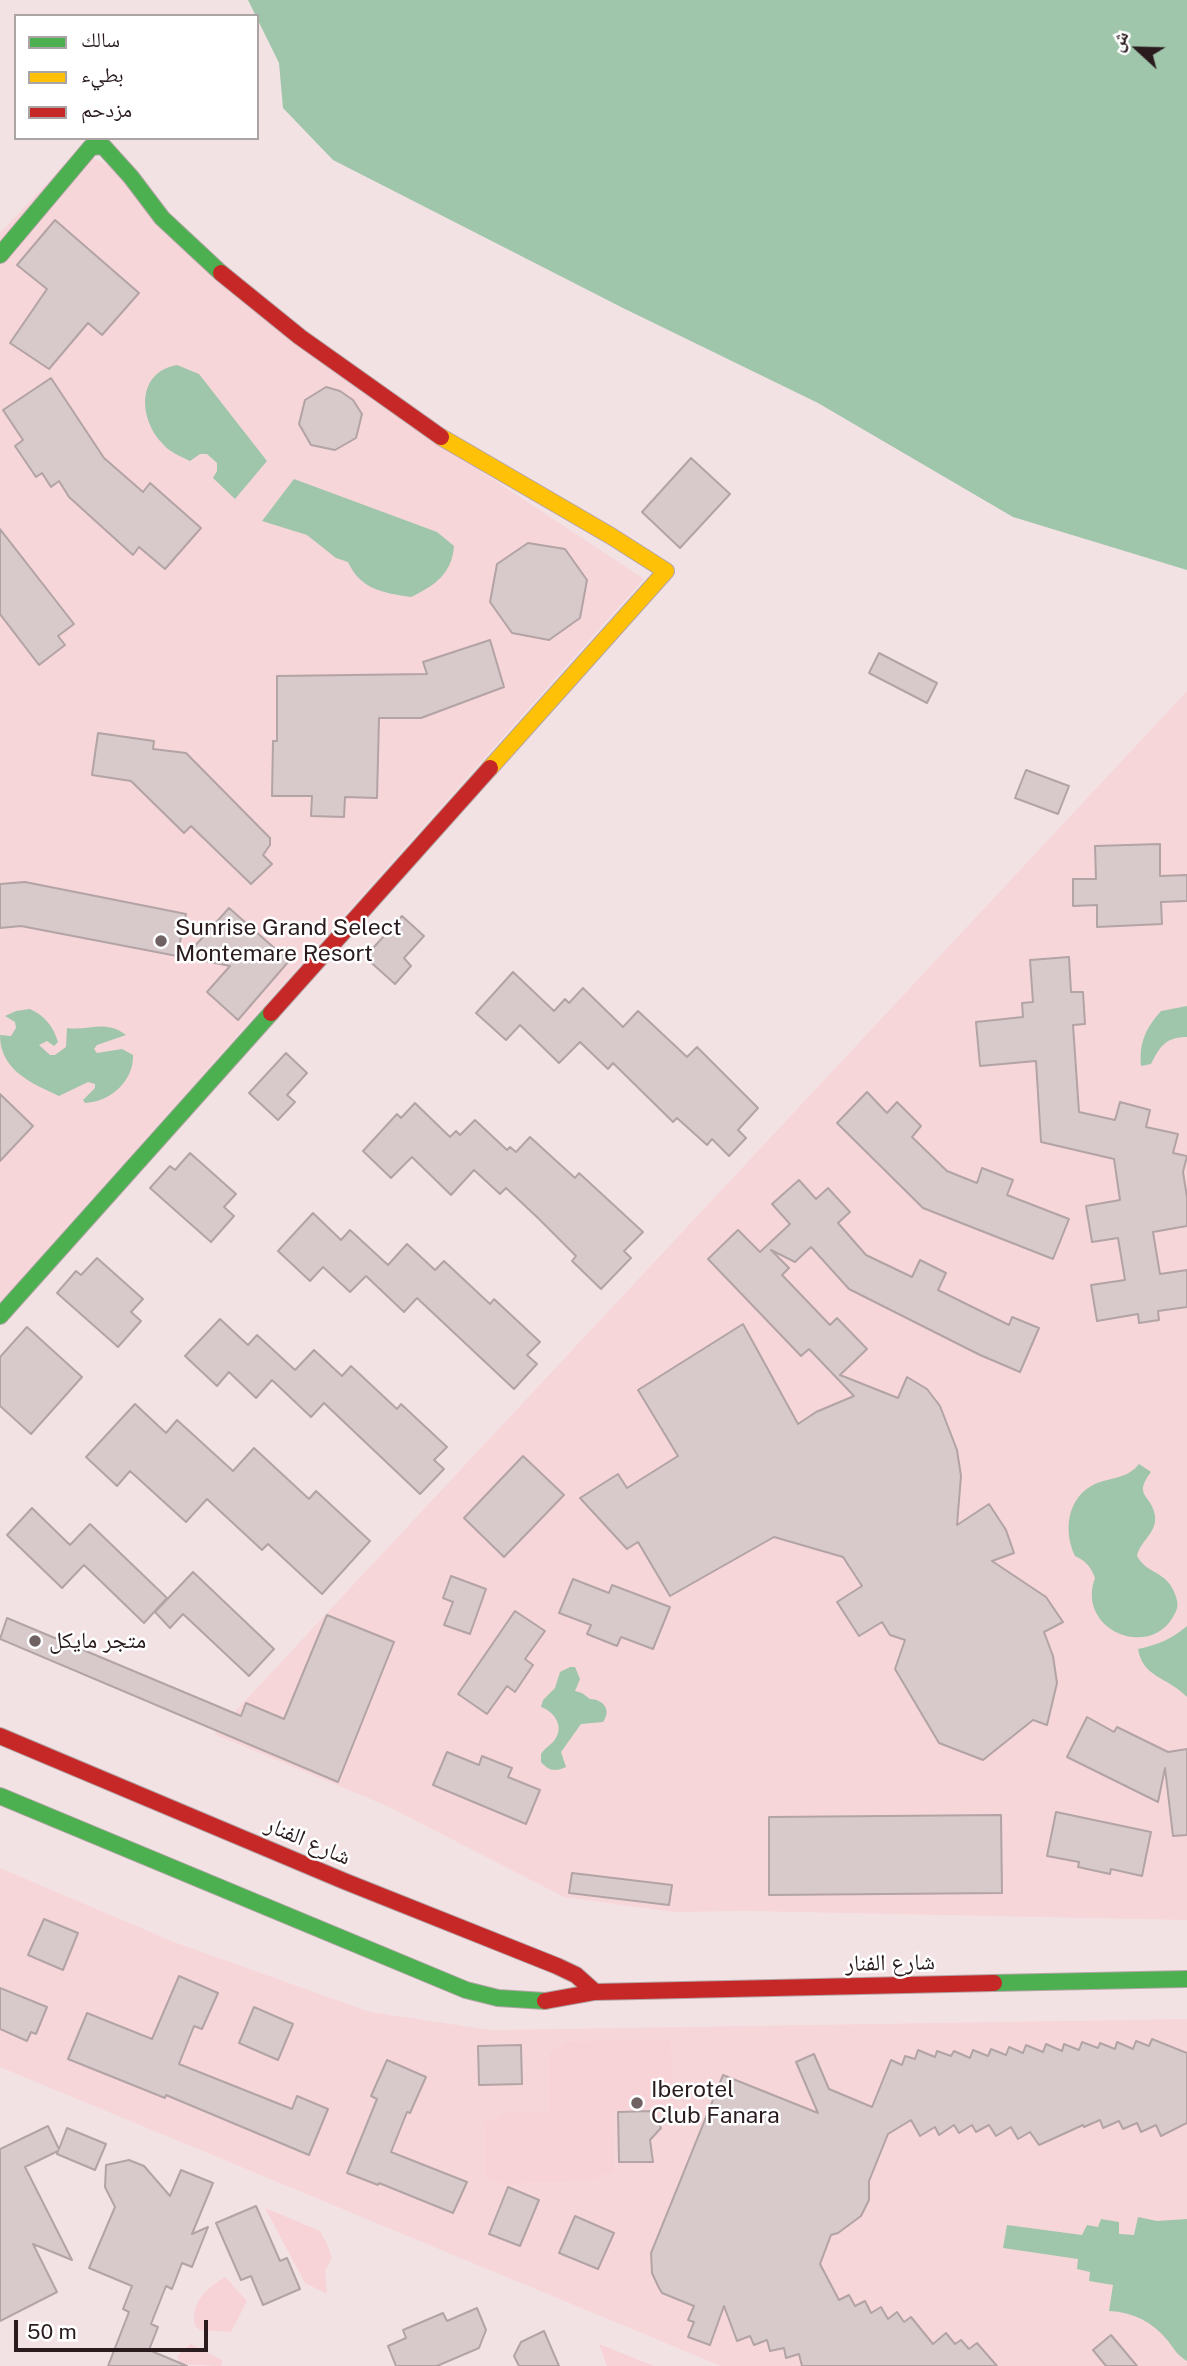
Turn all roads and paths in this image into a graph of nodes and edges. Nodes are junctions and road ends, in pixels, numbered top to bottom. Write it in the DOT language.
graph roads {
  1 [pos="0,255"];
  2 [pos="0,1316"];
  3 [pos="0,1736"];
  4 [pos="0,1796"];
  5 [pos="1187,1979"];
  6 [pos="595,1992"];
  1 -- 2 [label="street"];
  3 -- 6 [label="street, شارع الفنار"];
  4 -- 6 [label="street, شارع الفنار"];
  5 -- 6 [label="street, شارع الفنار"];
}
